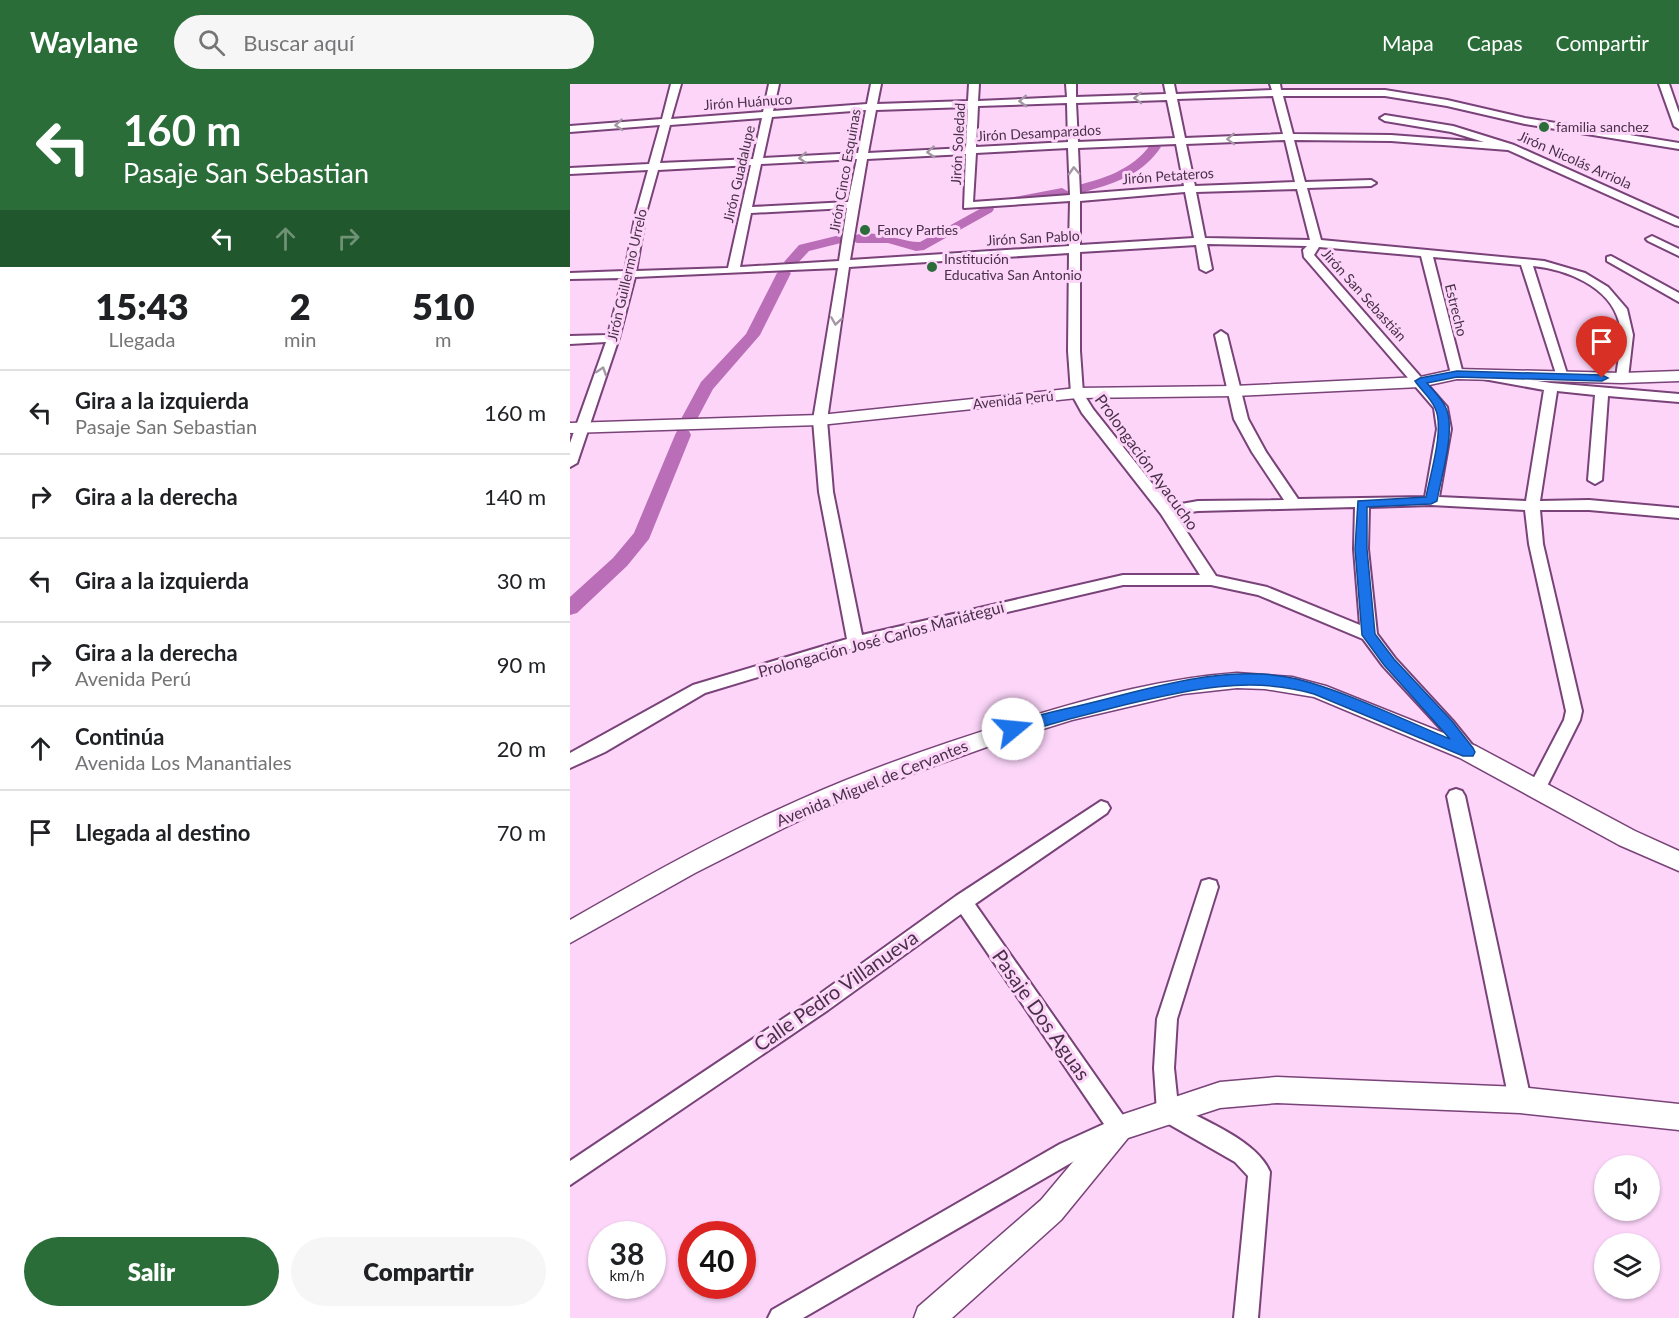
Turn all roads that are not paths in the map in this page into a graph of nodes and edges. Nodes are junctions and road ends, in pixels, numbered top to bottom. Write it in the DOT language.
graph roads {
  1 [pos="676,84"];
  2 [pos="774,84"];
  3 [pos="876,84"];
  4 [pos="974,84"];
  5 [pos="1071,84"];
  6 [pos="1169,84"];
  7 [pos="1664,84"];
  8 [pos="1277,89"];
  9 [pos="1171,98"];
  10 [pos="1073,100"];
  11 [pos="1385,101"];
  12 [pos="974,102"];
  13 [pos="872,107"];
  14 [pos="769,114"];
  15 [pos="667,121"];
  16 [pos="1679,126"];
  17 [pos="570,129"];
  18 [pos="1289,137"];
  19 [pos="1391,138"];
  20 [pos="1180,141"];
  21 [pos="1073,145"];
  22 [pos="1679,146"];
  23 [pos="1510,147"];
  24 [pos="971,150"];
  25 [pos="862,155"];
  26 [pos="756,161"];
  27 [pos="654,166"];
  28 [pos="570,171"];
  29 [pos="1371,183"];
  30 [pos="1299,185"];
  31 [pos="1190,189"];
  32 [pos="1075,198"];
  33 [pos="853,206"];
  34 [pos="968,206"];
  35 [pos="747,210"];
  36 [pos="1679,223"];
  37 [pos="1652,239"];
  38 [pos="1201,241"];
  39 [pos="1316,243"];
  40 [pos="1075,250"];
  41 [pos="1679,253"];
  42 [pos="1426,254"];
  43 [pos="1611,260"];
  44 [pos="1526,263"];
  45 [pos="846,264"];
  46 [pos="1206,269"];
  47 [pos="733,271"];
  48 [pos="630,273"];
  49 [pos="570,276"];
  50 [pos="1679,298"];
  51 [pos="1221,335"];
  52 [pos="613,338"];
  53 [pos="570,340"];
  54 [pos="1457,374"];
  55 [pos="1679,376"];
  56 [pos="1622,378"];
  57 [pos="1420,381"];
  58 [pos="1556,382"];
  59 [pos="1234,392"];
  60 [pos="1602,392"];
  61 [pos="1077,393"];
  62 [pos="1679,398"];
  63 [pos="820,420"];
  64 [pos="577,427"];
  65 [pos="570,463"];
  66 [pos="1595,480"];
  67 [pos="1431,501"];
  68 [pos="1294,504"];
  69 [pos="1362,504"];
  70 [pos="1532,506"];
  71 [pos="1166,512"];
  72 [pos="1679,513"];
  73 [pos="1211,580"];
  74 [pos="1369,635"];
  75 [pos="856,642"];
  76 [pos="1468,752"];
  77 [pos="570,761"];
  78 [pos="1537,789"];
  79 [pos="1456,796"];
  80 [pos="1101,808"];
  81 [pos="1679,861"];
  82 [pos="1209,887"];
  83 [pos="963,902"];
  84 [pos="570,932"];
  85 [pos="1520,1100"];
  86 [pos="1168,1112"];
  87 [pos="1679,1117"];
  88 [pos="1119,1128"];
  89 [pos="570,1174"];
  90 [pos="780,1318"];
  91 [pos="929,1318"];
  92 [pos="1246,1318"];
  1 -- 15 [label="street, Jirón Guillermo Urrelo"];
  2 -- 14 [label="street, Jirón Guadalupe"];
  3 -- 13 [label="street, Jirón Cinco Esquinas"];
  4 -- 12 [label="street, Jirón Soledad"];
  5 -- 10 [label="street, Prolongación Ayacucho"];
  6 -- 9 [label="street"];
  7 -- 16 [label="street"];
  8 -- 9 [label="street, Jirón Huánuco"];
  8 -- 11 [label="street, Jirón Huánuco"];
  8 -- 18 [label="street, Jirón San Sebastián"];
  9 -- 10 [label="street, Jirón Huánuco, one-way"];
  9 -- 20 [label="street"];
  10 -- 12 [label="street, Jirón Huánuco, one-way"];
  10 -- 21 [label="street, Prolongación Ayacucho"];
  11 -- 19 [label="street"];
  11 -- 22 [label="street, Jirón Huánuco"];
  11 -- 23 [label="street, Jirón Nicolás Arriola"];
  12 -- 13 [label="street, Jirón Huánuco"];
  12 -- 24 [label="street, Jirón Soledad"];
  13 -- 14 [label="street, Jirón Huánuco"];
  13 -- 25 [label="street, Jirón Cinco Esquinas"];
  14 -- 15 [label="street, Jirón Huánuco"];
  14 -- 26 [label="street, Jirón Guadalupe"];
  15 -- 17 [label="street, Jirón Huánuco, one-way"];
  15 -- 27 [label="street, Jirón Guillermo Urrelo"];
  18 -- 19 [label="street, Jirón Desamparados"];
  18 -- 20 [label="street, Jirón Desamparados, one-way"];
  18 -- 30 [label="street, Jirón San Sebastián"];
  19 -- 23 [label="street, Jirón Desamparados"];
  20 -- 21 [label="street, Jirón Desamparados"];
  20 -- 31 [label="street"];
  21 -- 24 [label="street, Jirón Desamparados"];
  32 -- 21 [label="street, Prolongación Ayacucho, one-way"];
  23 -- 36 [label="street, Jirón Nicolás Arriola"];
  24 -- 25 [label="street, Jirón Desamparados, one-way"];
  24 -- 34 [label="street, Jirón Soledad"];
  25 -- 26 [label="street, Jirón Desamparados, one-way"];
  25 -- 33 [label="street, Jirón Cinco Esquinas"];
  26 -- 27 [label="street, Jirón Desamparados"];
  26 -- 35 [label="street, Jirón Guadalupe"];
  27 -- 28 [label="street, Jirón Desamparados"];
  27 -- 48 [label="street, Jirón Guillermo Urrelo"];
  29 -- 30 [label="street, Jirón Petateros"];
  30 -- 31 [label="street, Jirón Petateros"];
  30 -- 39 [label="street, Jirón San Sebastián"];
  31 -- 32 [label="street, Jirón Petateros"];
  31 -- 38 [label="street"];
  32 -- 34 [label="street, Jirón Petateros"];
  32 -- 40 [label="street, Prolongación Ayacucho"];
  33 -- 35 [label="street"];
  33 -- 45 [label="street, Jirón Cinco Esquinas"];
  35 -- 47 [label="street, Jirón Guadalupe"];
  37 -- 41 [label="street"];
  38 -- 39 [label="street, Jirón San Pablo"];
  38 -- 40 [label="street, Jirón San Pablo"];
  38 -- 46 [label="street"];
  39 -- 42 [label="street, Jirón San Pablo"];
  39 -- 57 [label="street, Jirón San Sebastián"];
  40 -- 45 [label="street, Jirón San Pablo"];
  40 -- 61 [label="street, Prolongación Ayacucho"];
  42 -- 44 [label="street, Jirón San Pablo"];
  42 -- 54 [label="street, Estrecho"];
  43 -- 50 [label="street"];
  44 -- 56 [label="street, Jirón San Pablo"];
  44 -- 58 [label="street"];
  45 -- 47 [label="street, Jirón San Pablo"];
  45 -- 63 [label="street, Jirón Cinco Esquinas, one-way"];
  47 -- 48 [label="street, Jirón San Pablo"];
  48 -- 49 [label="street, Jirón San Pablo"];
  48 -- 52 [label="street, Jirón Guillermo Urrelo"];
  51 -- 59 [label="street"];
  52 -- 53 [label="street"];
  64 -- 52 [label="street, Jirón Guillermo Urrelo, one-way"];
  54 -- 57 [label="street, Avenida Perú"];
  54 -- 58 [label="street, Avenida Perú"];
  55 -- 56 [label="street, Avenida Perú"];
  56 -- 58 [label="street, Avenida Perú"];
  57 -- 59 [label="street, Avenida Perú"];
  57 -- 67 [label="street"];
  58 -- 60 [label="street"];
  58 -- 70 [label="street"];
  59 -- 61 [label="street, Avenida Perú"];
  59 -- 68 [label="street"];
  60 -- 62 [label="street"];
  60 -- 66 [label="street"];
  61 -- 63 [label="street, Avenida Perú"];
  61 -- 71 [label="street, Prolongación Ayacucho"];
  63 -- 64 [label="street, Avenida Perú"];
  63 -- 75 [label="street, Jirón Cinco Esquinas"];
  64 -- 65 [label="street, Jirón Guillermo Urrelo"];
  67 -- 69 [label="street"];
  67 -- 70 [label="street"];
  68 -- 69 [label="street"];
  68 -- 71 [label="street"];
  69 -- 74 [label="street"];
  70 -- 72 [label="street"];
  70 -- 78 [label="street"];
  71 -- 73 [label="street, Prolongación Ayacucho"];
  73 -- 74 [label="street, Prolongación José Carlos Mariátegui"];
  73 -- 75 [label="street, Prolongación José Carlos Mariátegui"];
  74 -- 76 [label="street"];
  75 -- 77 [label="street, Prolongación José Carlos Mariátegui"];
  76 -- 78 [label="street, Avenida Miguel de Cervantes"];
  76 -- 84 [label="street, Avenida Miguel de Cervantes"];
  78 -- 81 [label="street, Avenida Miguel de Cervantes"];
  79 -- 85 [label="street"];
  80 -- 83 [label="street, Calle Pedro Villanueva"];
  82 -- 86 [label="street"];
  83 -- 88 [label="street, Pasaje Dos Aguas"];
  83 -- 89 [label="street, Calle Pedro Villanueva"];
  85 -- 86 [label="street"];
  85 -- 87 [label="street"];
  86 -- 88 [label="street"];
  86 -- 92 [label="street"];
  88 -- 90 [label="street"];
  88 -- 91 [label="street"];
}
